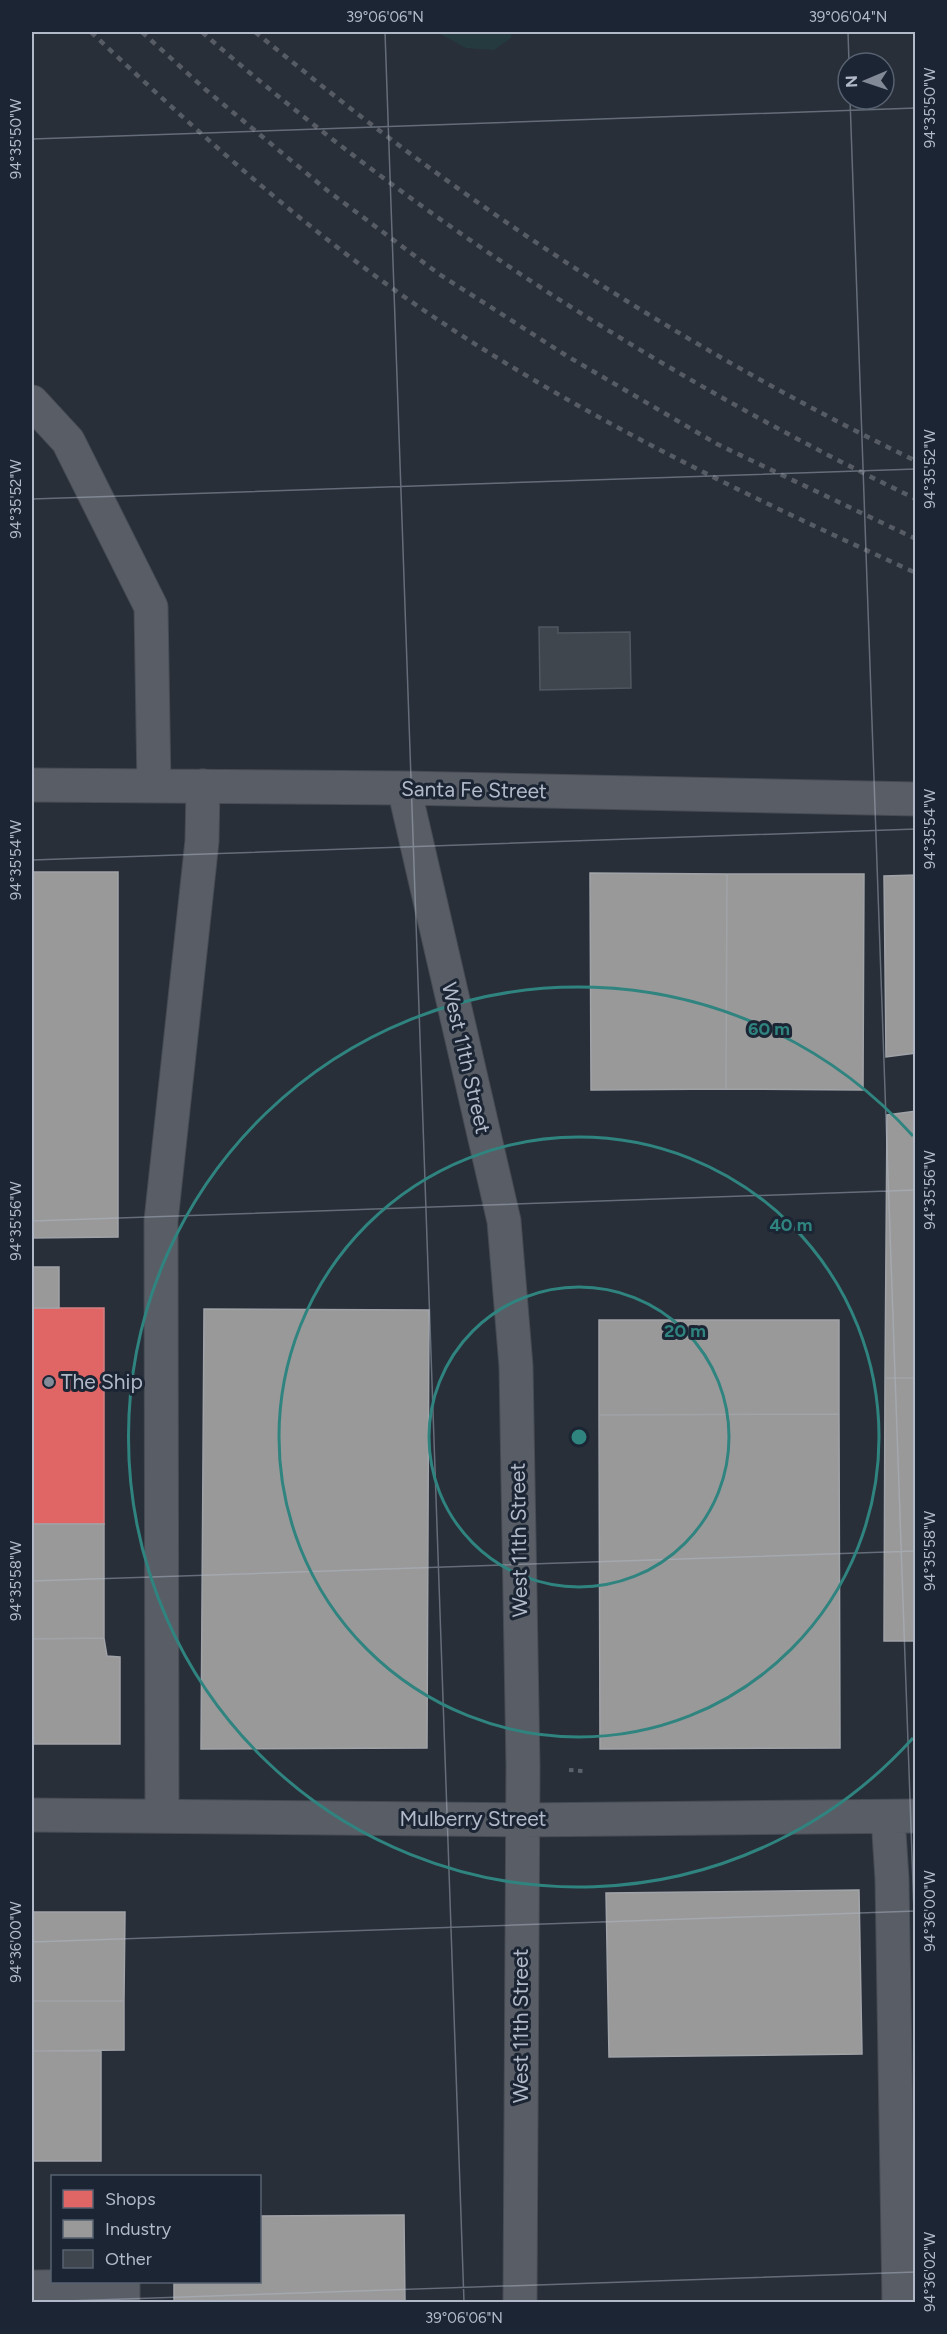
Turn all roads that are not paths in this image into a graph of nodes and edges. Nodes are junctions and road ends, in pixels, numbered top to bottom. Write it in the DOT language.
graph roads {
  1 [pos="32,402"];
  2 [pos="32,785"];
  3 [pos="154,786"];
  4 [pos="203,786"];
  5 [pos="404,788"];
  6 [pos="915,799"];
  7 [pos="32,1815"];
  8 [pos="162,1816"];
  9 [pos="902,1817"];
  10 [pos="523,1820"];
  11 [pos="906,2070"];
  12 [pos="32,2286"];
  13 [pos="123,2302"];
  14 [pos="520,2302"];
  15 [pos="899,2302"];
  1 -- 3 [label="street"];
  2 -- 3 [label="street, Santa Fe Street"];
  3 -- 4 [label="street, Santa Fe Street"];
  4 -- 5 [label="street, Santa Fe Street"];
  4 -- 8 [label="street"];
  5 -- 6 [label="street, Santa Fe Street"];
  5 -- 10 [label="street, West 11th Street"];
  7 -- 8 [label="street, Mulberry Street"];
  8 -- 10 [label="street, Mulberry Street"];
  9 -- 10 [label="street, Mulberry Street"];
  9 -- 11 [label="street"];
  10 -- 14 [label="street, West 11th Street"];
  11 -- 15 [label="street"];
  12 -- 13 [label="street"];
}
